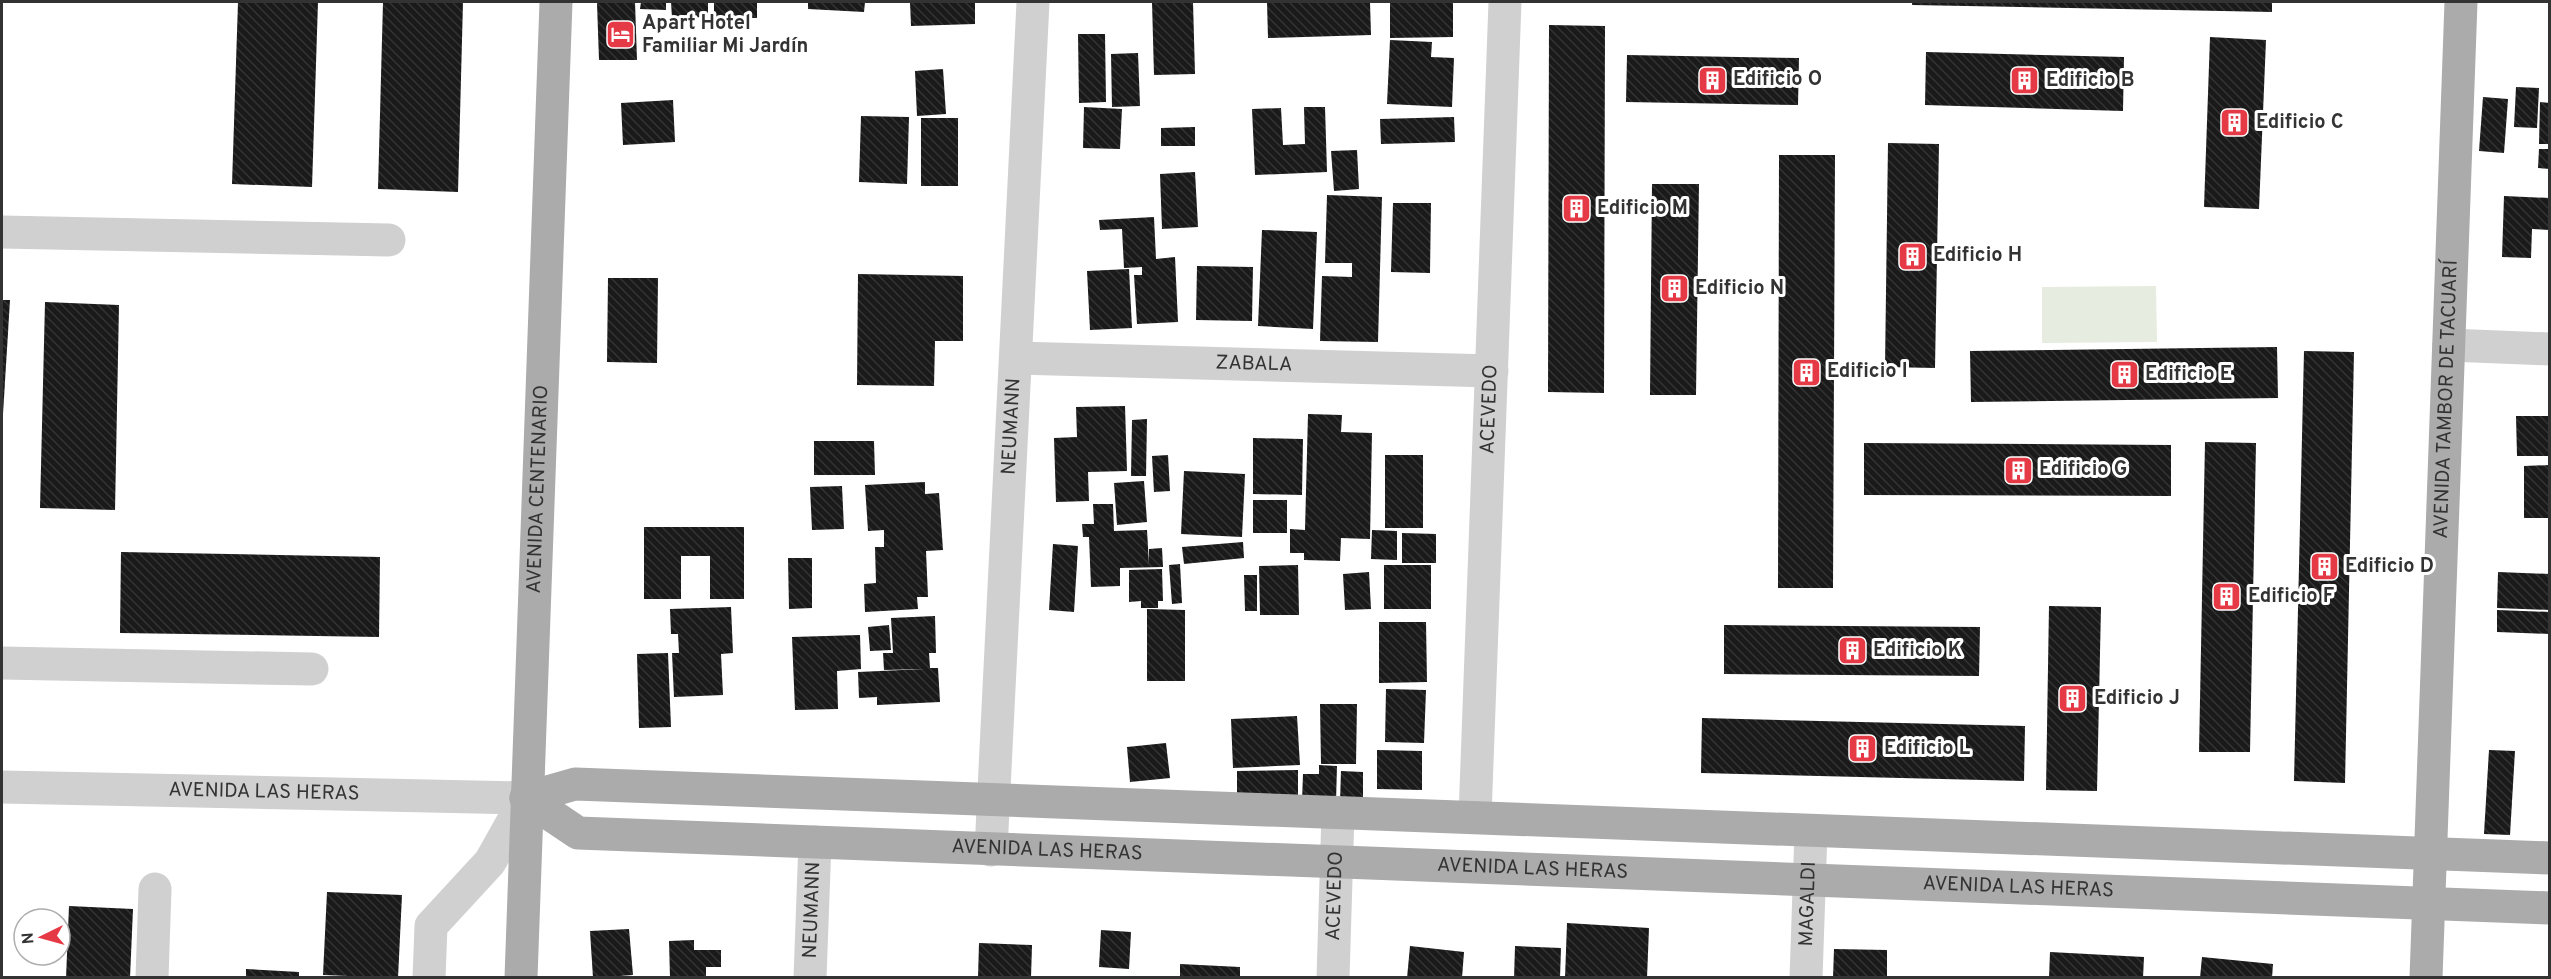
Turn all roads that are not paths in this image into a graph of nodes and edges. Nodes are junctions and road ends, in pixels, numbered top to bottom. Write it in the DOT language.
graph roads {
  1 [pos="556,2"];
  2 [pos="1033,2"];
  3 [pos="1505,2"];
  4 [pos="2461,2"];
  5 [pos="2,232"];
  6 [pos="389,240"];
  7 [pos="2449,345"];
  8 [pos="2550,349"];
  9 [pos="1016,358"];
  10 [pos="1492,371"];
  11 [pos="2,663"];
  12 [pos="312,669"];
  13 [pos="2,787"];
  14 [pos="526,798"];
  15 [pos="994,801"];
  16 [pos="1338,813"];
  17 [pos="1475,818"];
  18 [pos="1811,831"];
  19 [pos="815,842"];
  20 [pos="991,850"];
  21 [pos="2430,854"];
  22 [pos="2550,858"];
  23 [pos="1336,862"];
  24 [pos="1809,880"];
  25 [pos="155,889"];
  26 [pos="2429,903"];
  27 [pos="2550,908"];
  28 [pos="152,978"];
  29 [pos="429,978"];
  30 [pos="521,978"];
  31 [pos="810,978"];
  32 [pos="1333,978"];
  33 [pos="1806,978"];
  34 [pos="2426,978"];
  1 -- 14 [label="main road, AVENIDA CENTENARIO"];
  2 -- 9 [label="street, NEUMANN"];
  3 -- 10 [label="street, ACEVEDO"];
  4 -- 7 [label="main road, AVENIDA TAMBOR DE TACUARÍ"];
  5 -- 6 [label="street"];
  7 -- 8 [label="street"];
  7 -- 21 [label="main road, AVENIDA TAMBOR DE TACUARÍ"];
  9 -- 10 [label="street, ZABALA"];
  9 -- 15 [label="street, NEUMANN"];
  10 -- 17 [label="street, ACEVEDO"];
  11 -- 12 [label="street"];
  13 -- 14 [label="street, AVENIDA LAS HERAS"];
  14 -- 15 [label="main road, AVENIDA LAS HERAS"];
  14 -- 19 [label="main road, AVENIDA LAS HERAS"];
  14 -- 29 [label="street"];
  14 -- 30 [label="main road, AVENIDA CENTENARIO"];
  15 -- 16 [label="main road, AVENIDA LAS HERAS"];
  15 -- 20 [label="street, NEUMANN"];
  16 -- 17 [label="main road, AVENIDA LAS HERAS"];
  16 -- 23 [label="street, ACEVEDO"];
  17 -- 18 [label="main road, AVENIDA LAS HERAS"];
  18 -- 21 [label="main road, AVENIDA LAS HERAS"];
  18 -- 24 [label="street, MAGALDI"];
  19 -- 20 [label="main road, AVENIDA LAS HERAS"];
  19 -- 31 [label="street, NEUMANN"];
  20 -- 23 [label="main road, AVENIDA LAS HERAS"];
  21 -- 22 [label="main road, AVENIDA LAS HERAS"];
  21 -- 26 [label="main road, AVENIDA TAMBOR DE TACUARÍ"];
  23 -- 24 [label="main road, AVENIDA LAS HERAS"];
  23 -- 32 [label="street, ACEVEDO"];
  24 -- 26 [label="main road, AVENIDA LAS HERAS"];
  24 -- 33 [label="street, MAGALDI"];
  25 -- 28 [label="street"];
  26 -- 27 [label="main road, AVENIDA LAS HERAS"];
  26 -- 34 [label="main road, AVENIDA TAMBOR DE TACUARÍ"];
}
